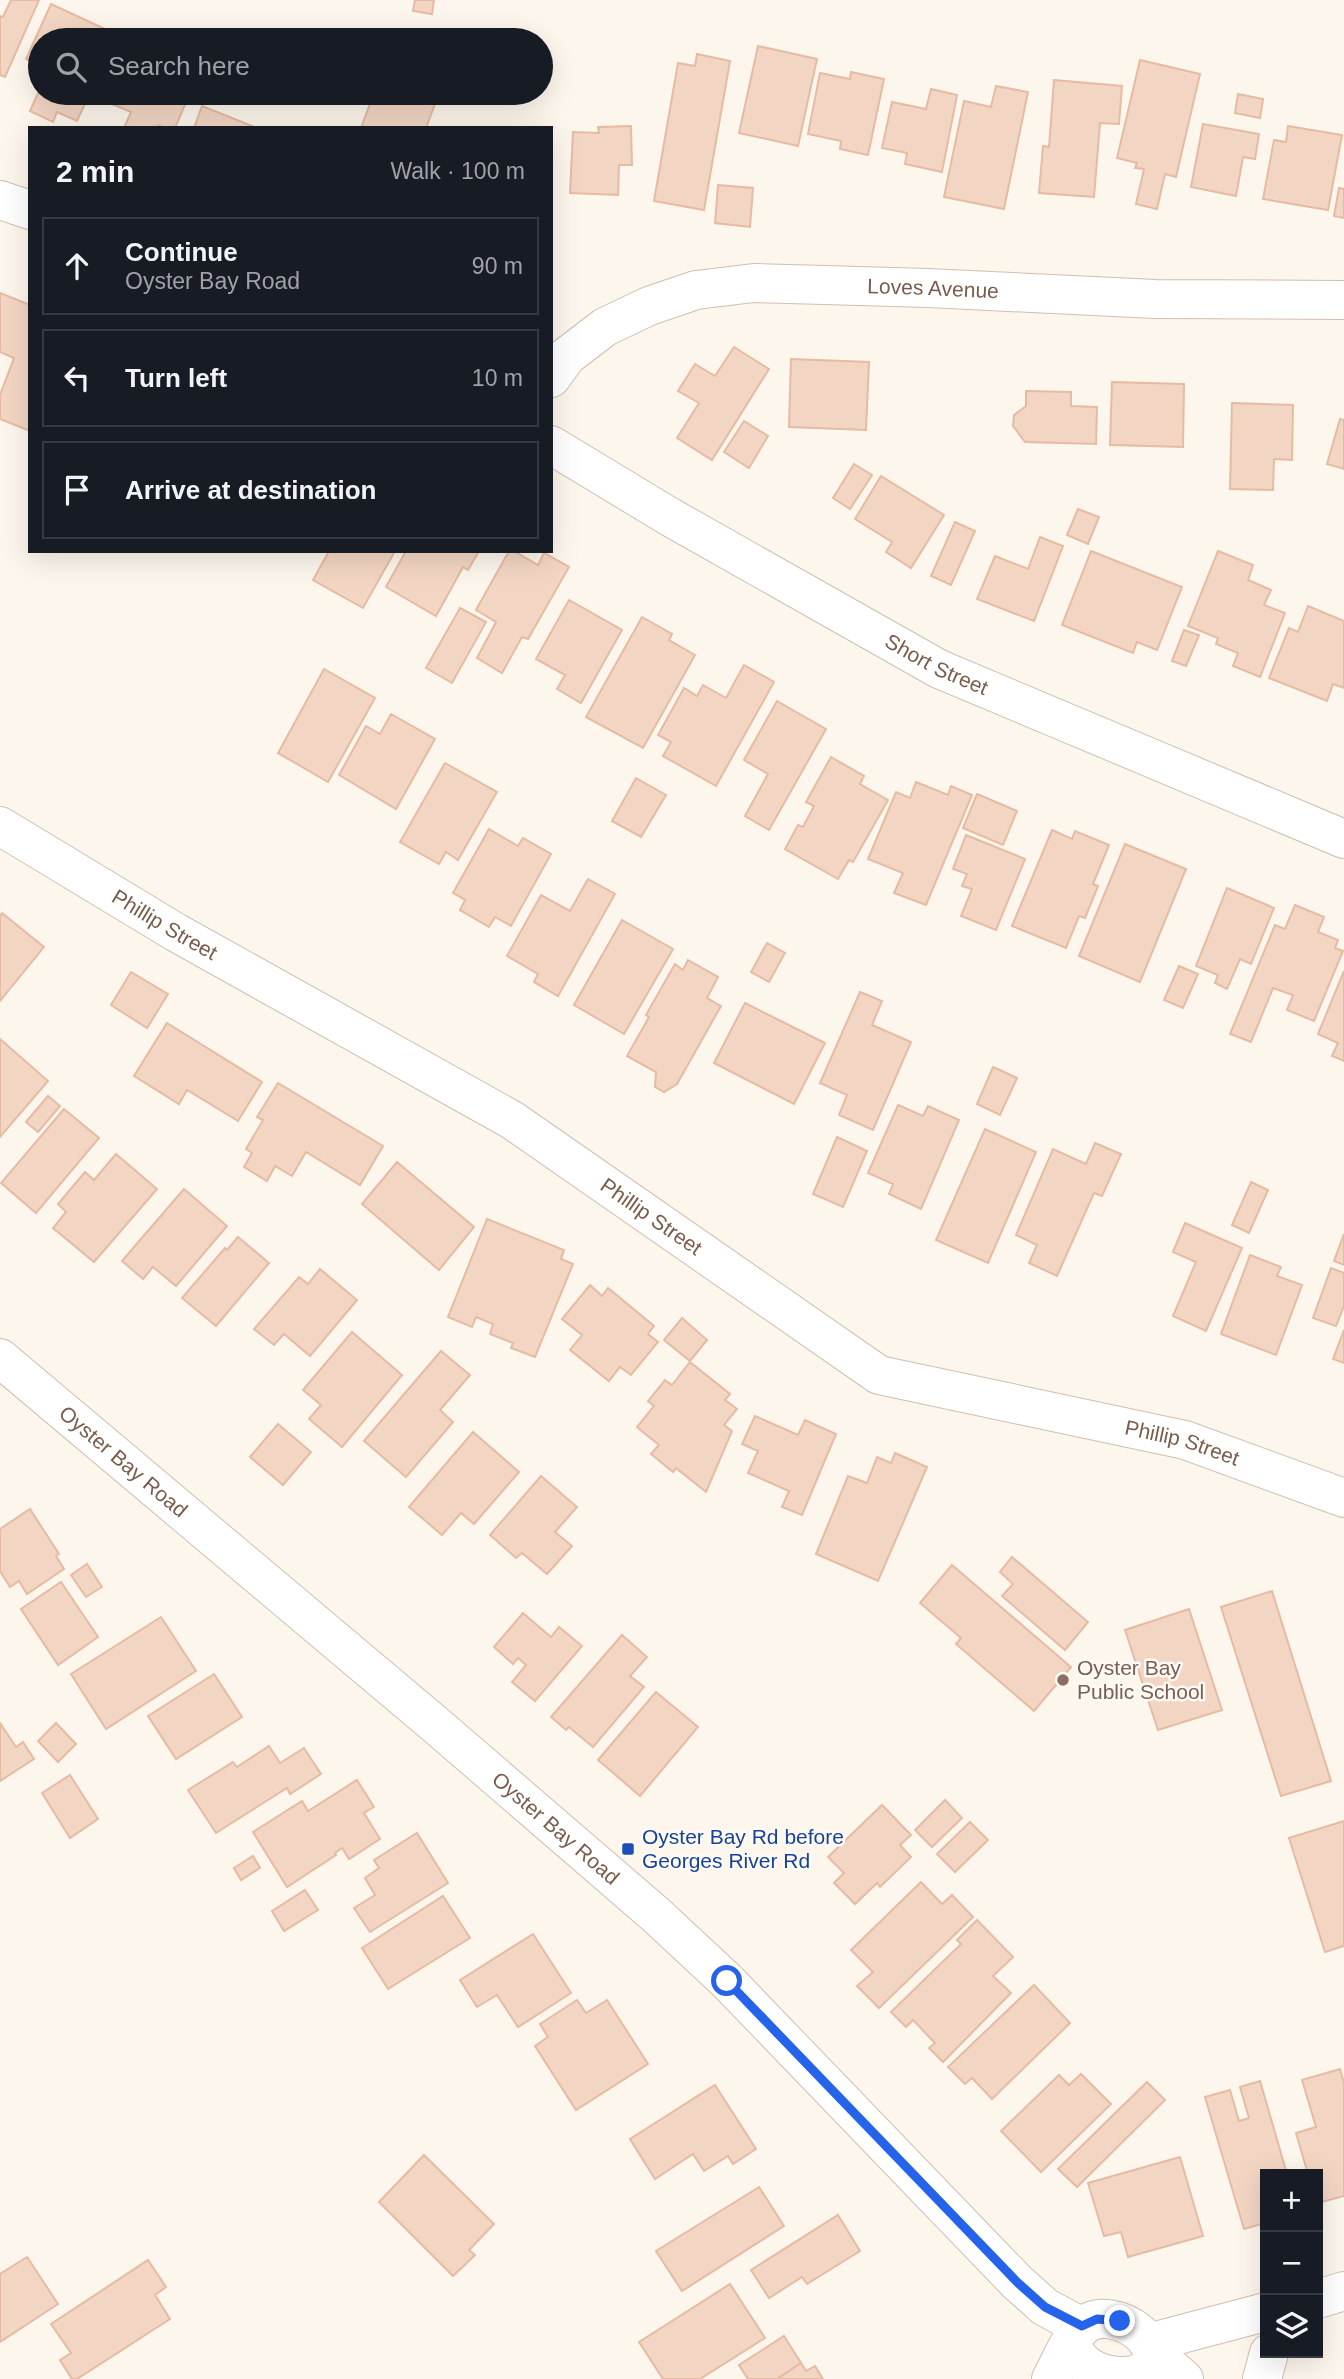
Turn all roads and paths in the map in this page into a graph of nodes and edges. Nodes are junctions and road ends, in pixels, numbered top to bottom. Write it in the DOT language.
graph roads {
  1 [pos="0,200"];
  2 [pos="28,209"];
  3 [pos="1344,300"];
  4 [pos="553,375"];
  5 [pos="553,446"];
  6 [pos="0,826"];
  7 [pos="1344,839"];
  8 [pos="0,1358"];
  9 [pos="1344,1498"];
  10 [pos="1344,2291"];
  11 [pos="1323,2297"];
  12 [pos="1260,2314"];
  13 [pos="1077,2334"];
  14 [pos="1268,2358"];
  15 [pos="1131,2368"];
  16 [pos="1051,2379"];
  17 [pos="1184,2379"];
  18 [pos="1262,2379"];
  1 -- 2 [label="street"];
  3 -- 4 [label="street, Loves Avenue"];
  5 -- 7 [label="street, Short Street"];
  6 -- 9 [label="street, Phillip Street"];
  8 -- 13 [label="street, Oyster Bay Road"];
  10 -- 11 [label="street"];
  12 -- 15 [label="street"];
  13 -- 15 [label="street"];
  13 -- 15 [label="street"];
  13 -- 16 [label="street"];
  14 -- 18 [label="street"];
  15 -- 17 [label="street"];
}
